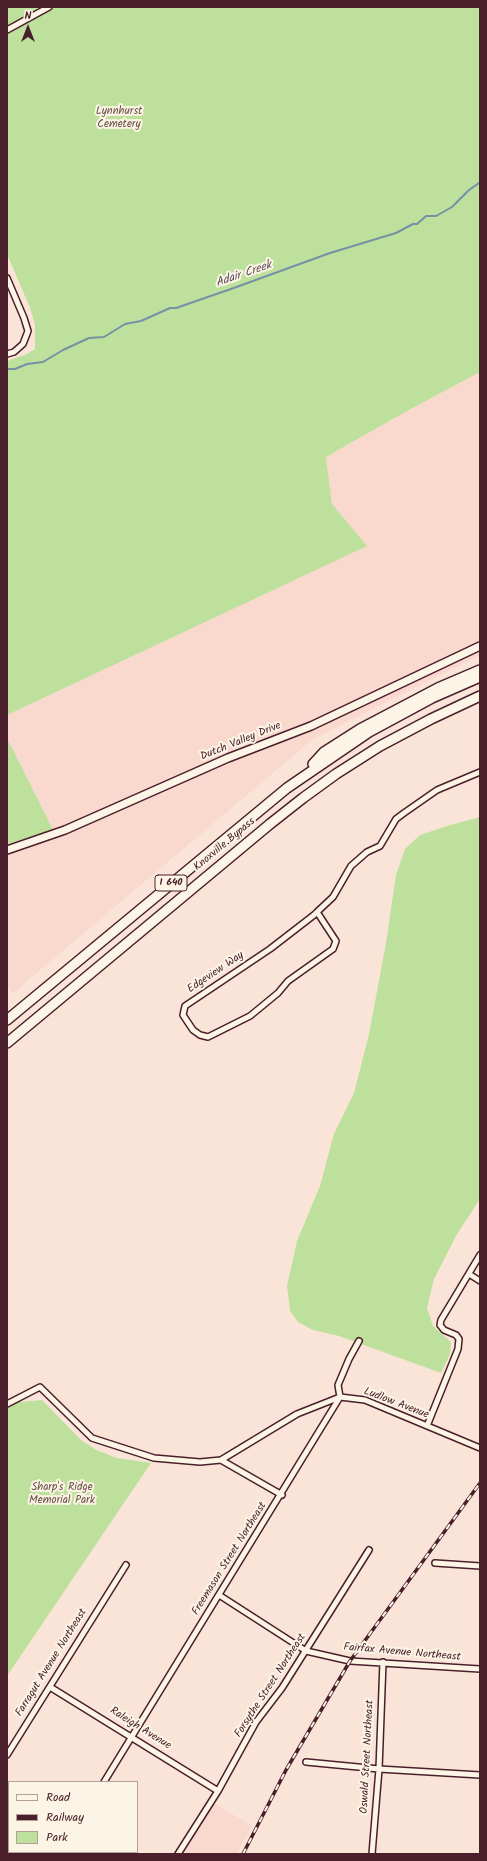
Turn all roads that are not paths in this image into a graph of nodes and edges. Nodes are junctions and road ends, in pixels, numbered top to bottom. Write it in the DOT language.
graph roads {
  1 [pos="50,7"];
  2 [pos="7,30"];
  3 [pos="7,278"];
  4 [pos="7,354"];
  5 [pos="480,646"];
  6 [pos="480,670"];
  7 [pos="480,677"];
  8 [pos="480,696"];
  9 [pos="480,772"];
  10 [pos="303,776"];
  11 [pos="7,850"];
  12 [pos="317,912"];
  13 [pos="7,1020"];
  14 [pos="7,1043"];
  15 [pos="480,1255"];
  16 [pos="469,1274"];
  17 [pos="480,1281"];
  18 [pos="359,1341"];
  19 [pos="340,1397"];
  20 [pos="7,1404"];
  21 [pos="427,1426"];
  22 [pos="480,1448"];
  23 [pos="221,1460"];
  24 [pos="282,1495"];
  25 [pos="369,1550"];
  26 [pos="435,1563"];
  27 [pos="126,1565"];
  28 [pos="480,1566"];
  29 [pos="219,1595"];
  30 [pos="306,1651"];
  31 [pos="383,1662"];
  32 [pos="480,1669"];
  33 [pos="50,1686"];
  34 [pos="133,1736"];
  35 [pos="7,1755"];
  36 [pos="306,1762"];
  37 [pos="379,1769"];
  38 [pos="480,1775"];
  39 [pos="105,1781"];
  40 [pos="218,1791"];
  41 [pos="178,1854"];
  42 [pos="372,1854"];
  1 -- 2 [label="street"];
  3 -- 4 [label="street"];
  5 -- 11 [label="street, Dutch Valley Drive"];
  6 -- 10 [label="highway"];
  7 -- 10 [label="highway, Knoxville Bypass / I 640"];
  8 -- 14 [label="highway, Knoxville Bypass / I 640"];
  9 -- 12 [label="street, Edgeview Way"];
  10 -- 13 [label="highway, Knoxville Bypass / I 640"];
  12 -- 12 [label="street, Edgeview Way"];
  15 -- 16 [label="street"];
  16 -- 17 [label="street"];
  16 -- 21 [label="street"];
  18 -- 19 [label="street, Freemason Street Northeast"];
  19 -- 21 [label="street, Ludlow Avenue"];
  19 -- 23 [label="street, Ludlow Avenue"];
  19 -- 24 [label="street, Freemason Street Northeast"];
  20 -- 23 [label="street"];
  21 -- 22 [label="street, Ludlow Avenue"];
  23 -- 24 [label="street"];
  24 -- 29 [label="street, Freemason Street Northeast"];
  25 -- 30 [label="street, Forsythe Street Northeast"];
  26 -- 28 [label="street"];
  27 -- 33 [label="street, Farragut Avenue Northeast"];
  29 -- 30 [label="street, Fairfax Avenue Northeast"];
  29 -- 34 [label="street, Freemason Street Northeast"];
  30 -- 31 [label="street, Fairfax Avenue Northeast"];
  30 -- 40 [label="street, Forsythe Street Northeast"];
  31 -- 32 [label="street, Fairfax Avenue Northeast"];
  31 -- 37 [label="street, Oswald Street Northeast"];
  33 -- 34 [label="street, Raleigh Avenue"];
  33 -- 35 [label="street, Farragut Avenue Northeast"];
  34 -- 39 [label="street, Freemason Street Northeast"];
  34 -- 40 [label="street, Raleigh Avenue"];
  36 -- 37 [label="street"];
  37 -- 38 [label="street"];
  37 -- 42 [label="street, Oswald Street Northeast"];
  40 -- 41 [label="street, Forsythe Street Northeast"];
}
